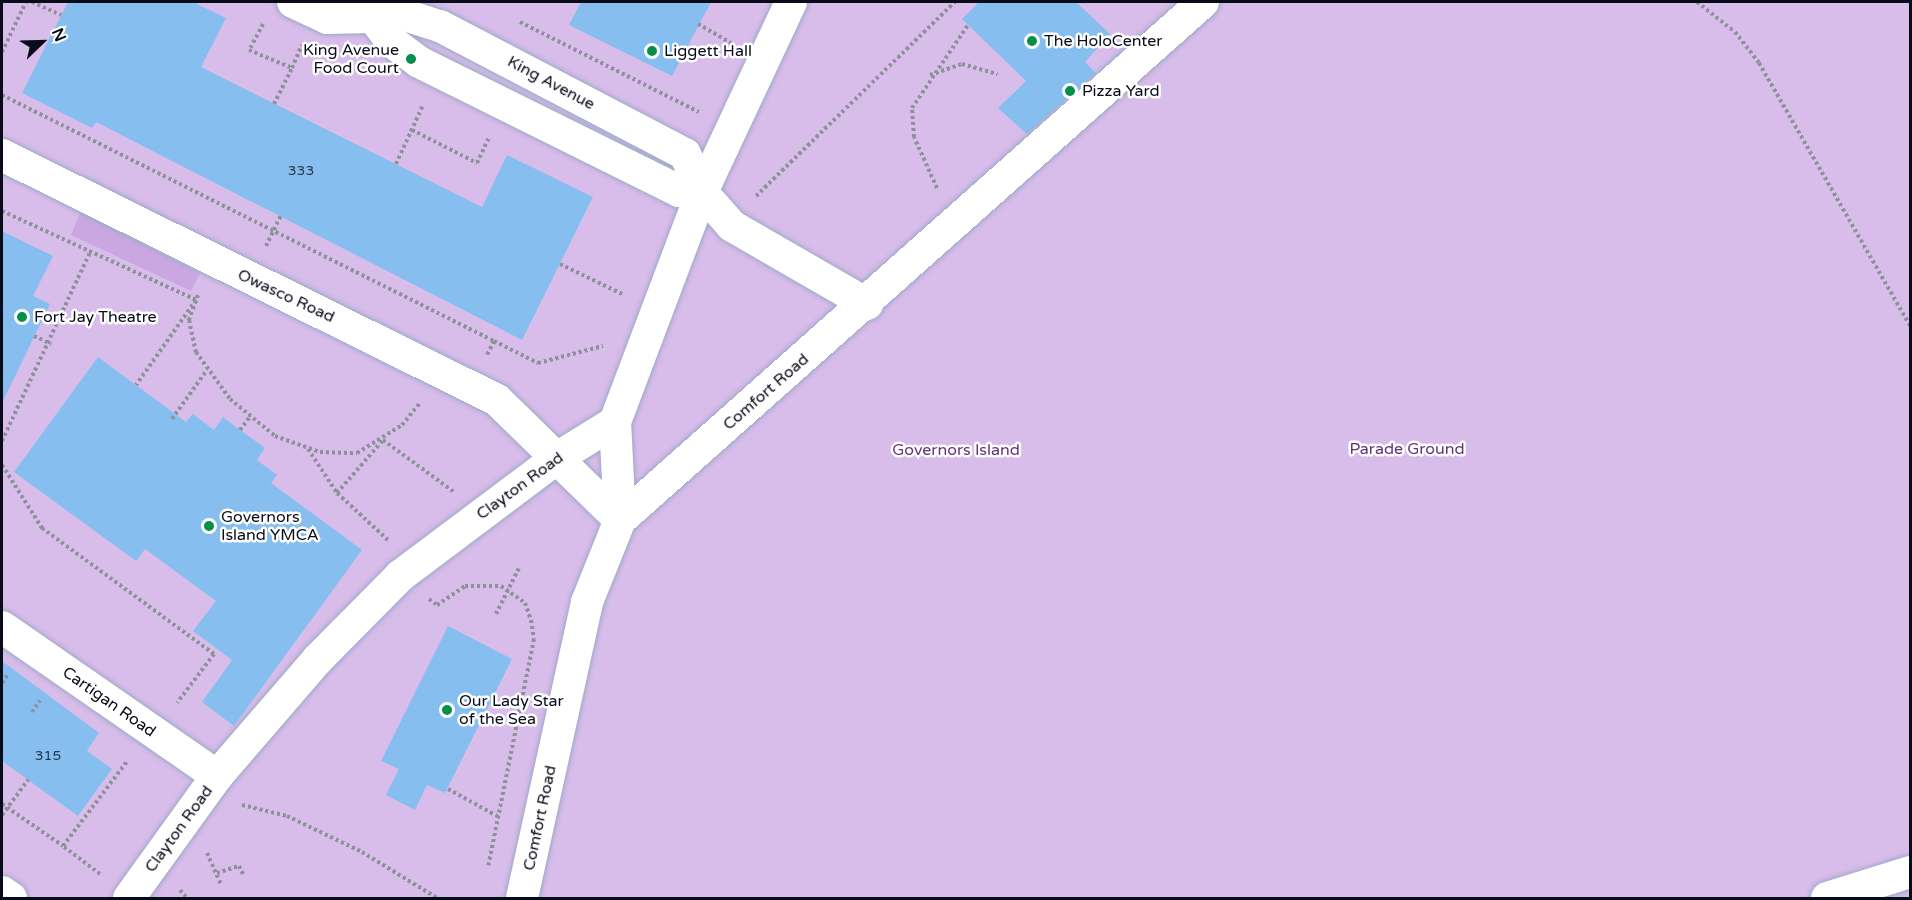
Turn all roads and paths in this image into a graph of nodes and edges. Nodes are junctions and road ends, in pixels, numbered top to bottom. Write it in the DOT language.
graph roads {
  1 [pos="26,2"];
  2 [pos="32,2"];
  3 [pos="791,2"];
  4 [pos="955,2"];
  5 [pos="1203,2"];
  6 [pos="1697,2"];
  7 [pos="293,9"];
  8 [pos="368,9"];
  9 [pos="61,15"];
  10 [pos="510,17"];
  11 [pos="968,25"];
  12 [pos="2,52"];
  13 [pos="292,68"];
  14 [pos="437,71"];
  15 [pos="998,74"];
  16 [pos="929,76"];
  17 [pos="2,95"];
  18 [pos="274,104"];
  19 [pos="504,104"];
  20 [pos="705,115"];
  21 [pos="412,130"];
  22 [pos="2,155"];
  23 [pos="396,164"];
  24 [pos="702,192"];
  25 [pos="2,211"];
  26 [pos="964,218"];
  27 [pos="732,226"];
  28 [pos="90,252"];
  29 [pos="214,262"];
  30 [pos="560,264"];
  31 [pos="196,300"];
  32 [pos="867,304"];
  33 [pos="656,324"];
  34 [pos="1911,326"];
  35 [pos="34,336"];
  36 [pos="494,341"];
  37 [pos="51,344"];
  38 [pos="438,368"];
  39 [pos="207,370"];
  40 [pos="136,385"];
  41 [pos="471,386"];
  42 [pos="172,418"];
  43 [pos="249,418"];
  44 [pos="615,422"];
  45 [pos="240,430"];
  46 [pos="2,439"];
  47 [pos="383,440"];
  48 [pos="308,449"];
  49 [pos="557,458"];
  50 [pos="2,465"];
  51 [pos="337,493"];
  52 [pos="483,512"];
  53 [pos="620,520"];
  54 [pos="519,568"];
  55 [pos="407,571"];
  56 [pos="508,590"];
  57 [pos="496,614"];
  58 [pos="2,627"];
  59 [pos="152,732"];
  60 [pos="217,776"];
  61 [pos="28,780"];
  62 [pos="448,789"];
  63 [pos="2,804"];
  64 [pos="195,807"];
  65 [pos="7,808"];
  66 [pos="2,815"];
  67 [pos="497,816"];
  68 [pos="536,844"];
  69 [pos="63,846"];
  70 [pos="1911,872"];
  71 [pos="217,873"];
  72 [pos="244,876"];
  73 [pos="487,877"];
  74 [pos="2,892"];
  75 [pos="11,898"];
  76 [pos="130,898"];
  77 [pos="437,898"];
  78 [pos="522,898"];
  79 [pos="1827,898"];
  1 -- 12 [label="path"];
  2 -- 9 [label="path"];
  3 -- 24 [label="street"];
  4 -- 27 [label="path"];
  5 -- 26 [label="street, Comfort Road"];
  6 -- 34 [label="path"];
  7 -- 8 [label="street, King Avenue"];
  7 -- 13 [label="path"];
  7 -- 13 [label="path"];
  8 -- 14 [label="street"];
  8 -- 24 [label="street, King Avenue"];
  10 -- 20 [label="path"];
  11 -- 16 [label="path"];
  13 -- 18 [label="path"];
  14 -- 19 [label="street"];
  14 -- 21 [label="path"];
  15 -- 16 [label="path"];
  16 -- 26 [label="path"];
  17 -- 36 [label="path"];
  19 -- 21 [label="path"];
  19 -- 24 [label="street"];
  21 -- 23 [label="path"];
  22 -- 29 [label="street, Owasco Road"];
  24 -- 27 [label="street, King Avenue"];
  24 -- 33 [label="street"];
  25 -- 28 [label="path"];
  26 -- 32 [label="street, Comfort Road"];
  27 -- 32 [label="street, King Avenue"];
  28 -- 31 [label="path"];
  28 -- 37 [label="path"];
  29 -- 31 [label="path"];
  29 -- 38 [label="street, Owasco Road"];
  30 -- 33 [label="path"];
  31 -- 39 [label="path"];
  31 -- 40 [label="path"];
  32 -- 53 [label="street, Comfort Road"];
  33 -- 36 [label="path"];
  33 -- 44 [label="street"];
  35 -- 37 [label="path"];
  36 -- 41 [label="path"];
  37 -- 46 [label="path"];
  38 -- 41 [label="street, Owasco Road"];
  38 -- 47 [label="path"];
  39 -- 42 [label="path"];
  39 -- 43 [label="path"];
  41 -- 49 [label="street, Owasco Road"];
  43 -- 45 [label="path"];
  43 -- 48 [label="path"];
  44 -- 49 [label="street, Clayton Road"];
  44 -- 53 [label="street"];
  47 -- 48 [label="path"];
  47 -- 51 [label="path"];
  47 -- 52 [label="path"];
  48 -- 51 [label="path"];
  49 -- 52 [label="street, Clayton Road"];
  49 -- 53 [label="street, Owasco Road"];
  50 -- 59 [label="path"];
  51 -- 55 [label="path"];
  52 -- 55 [label="street, Clayton Road"];
  53 -- 68 [label="street, Comfort Road"];
  54 -- 56 [label="path"];
  55 -- 56 [label="path"];
  55 -- 60 [label="street, Clayton Road"];
  56 -- 57 [label="path"];
  56 -- 67 [label="path"];
  58 -- 59 [label="street, Cartigan Road"];
  59 -- 60 [label="street, Cartigan Road"];
  59 -- 69 [label="path"];
  60 -- 64 [label="street, Clayton Road"];
  61 -- 65 [label="path"];
  62 -- 67 [label="path"];
  63 -- 65 [label="path"];
  64 -- 76 [label="street, Clayton Road"];
  64 -- 77 [label="path"];
  65 -- 66 [label="path"];
  65 -- 69 [label="path"];
  67 -- 68 [label="path"];
  67 -- 73 [label="path"];
  68 -- 78 [label="street, Comfort Road"];
  69 -- 76 [label="path"];
  70 -- 79 [label="street"];
  71 -- 72 [label="path"];
  74 -- 75 [label="street"];
}
